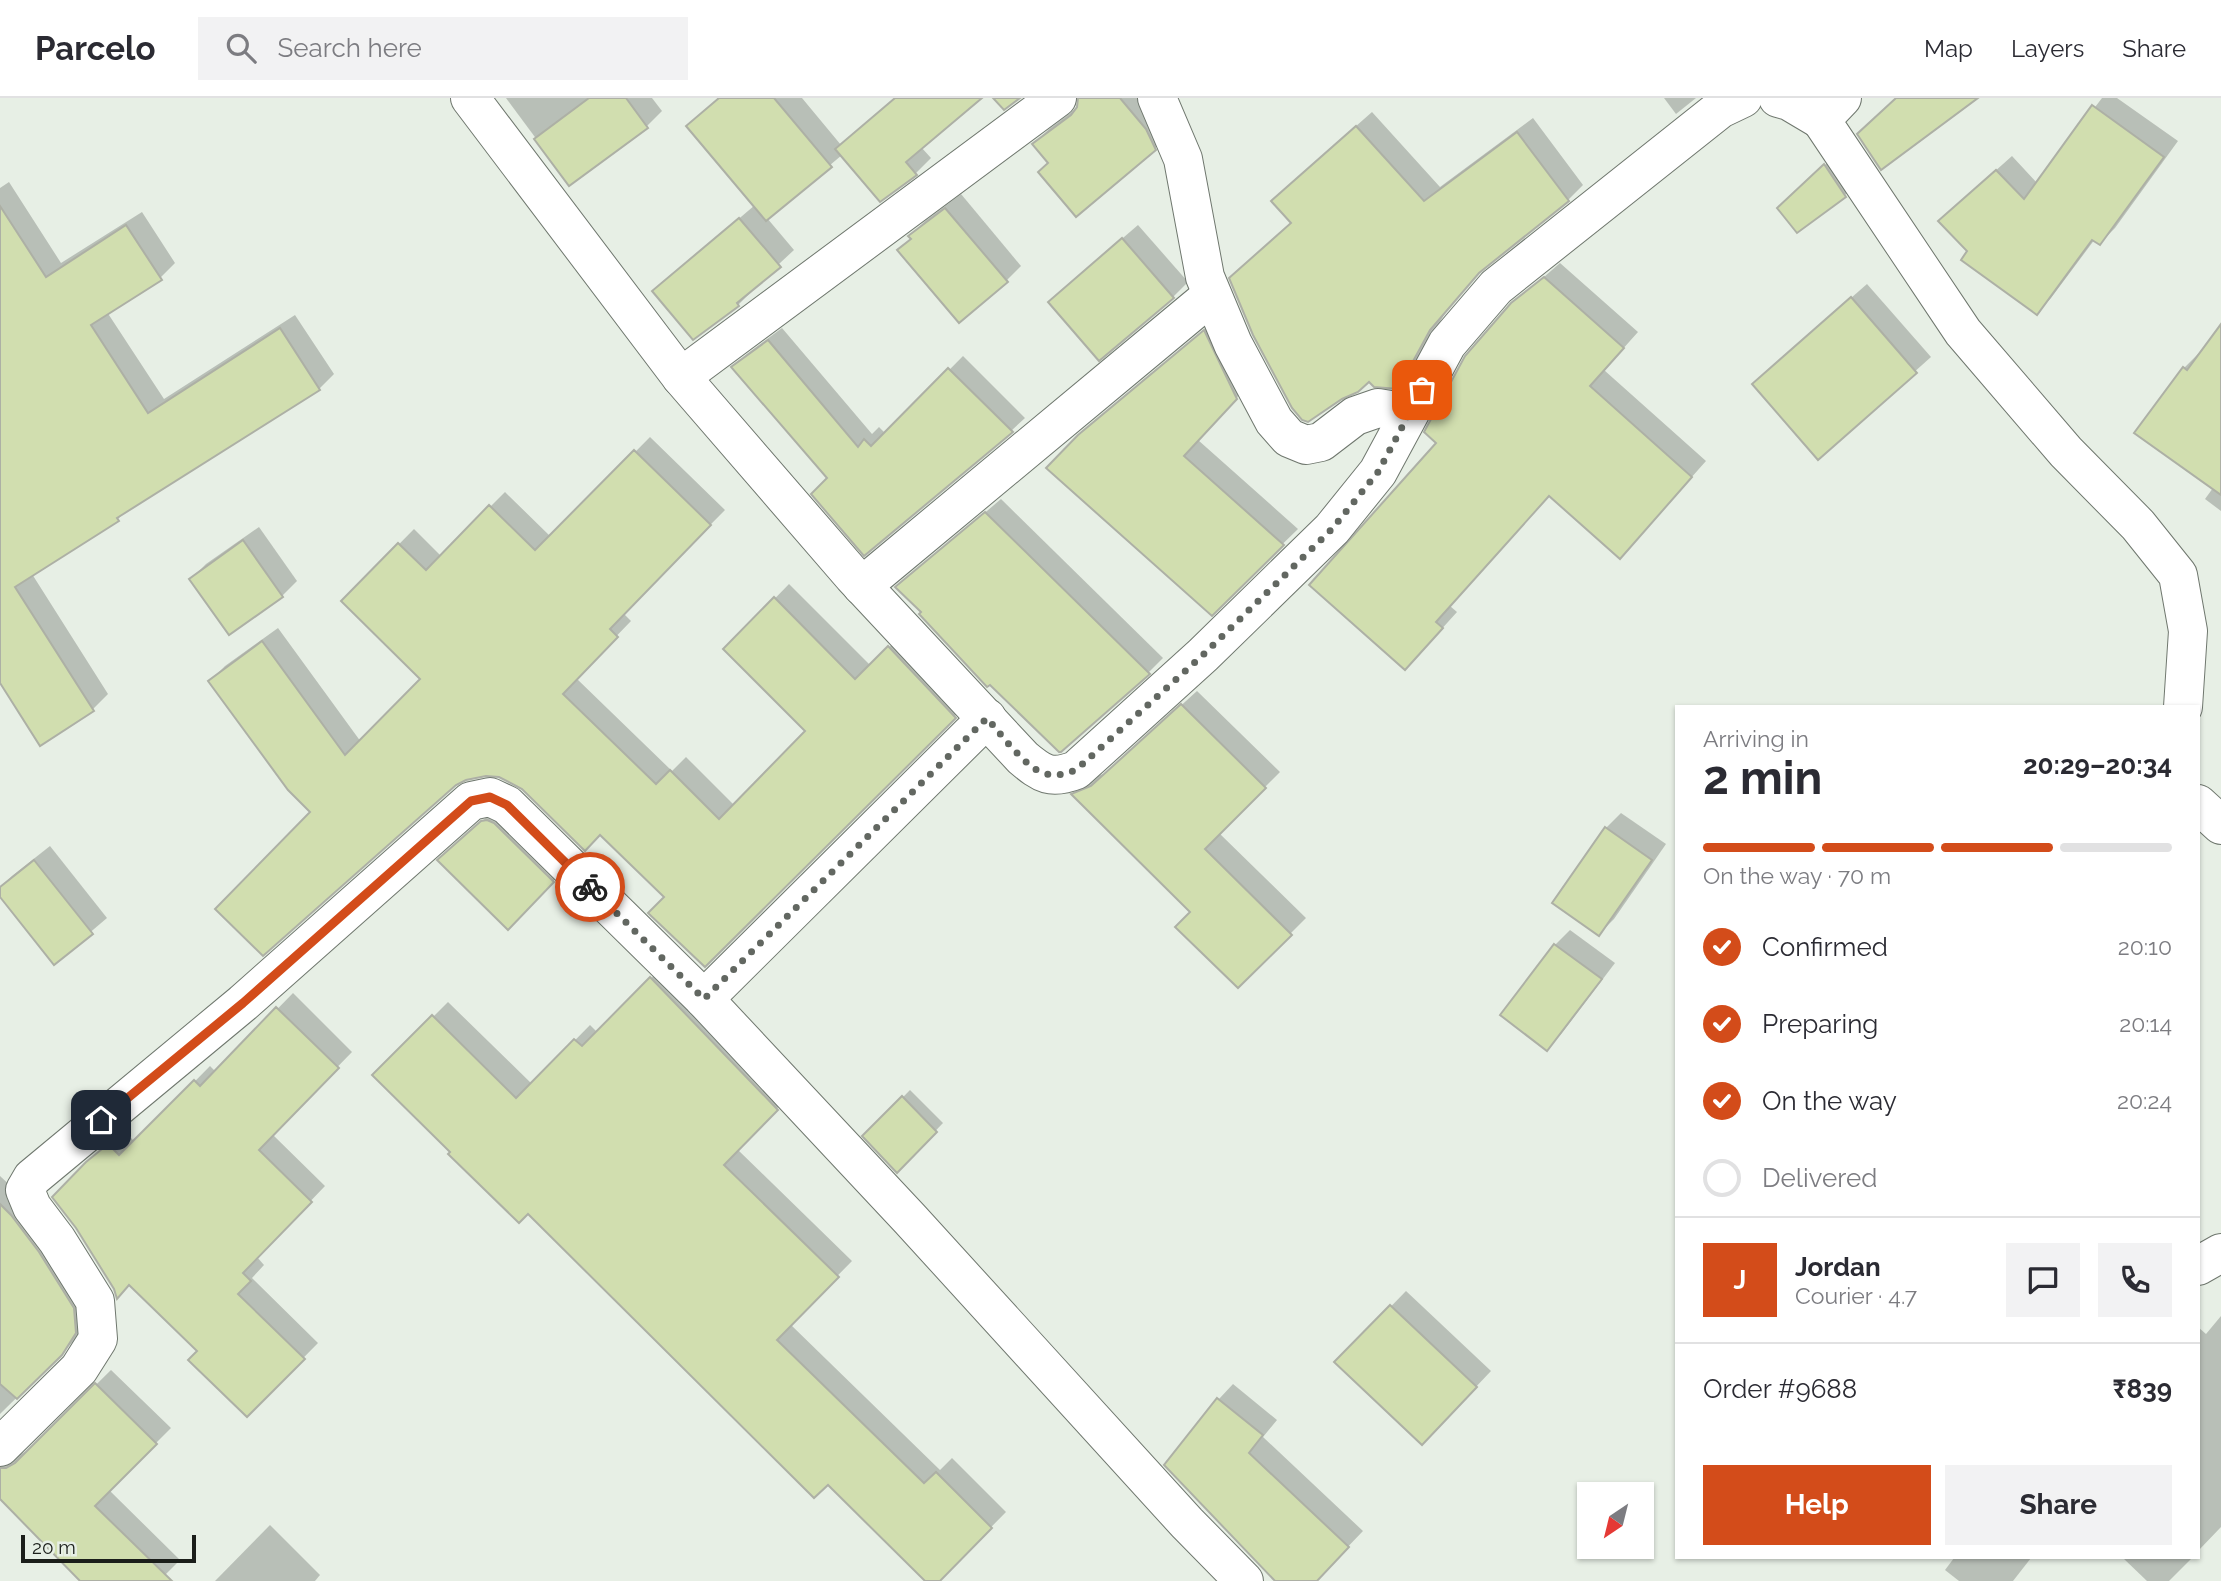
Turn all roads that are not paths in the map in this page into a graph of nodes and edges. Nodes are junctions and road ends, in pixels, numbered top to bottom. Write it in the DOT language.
graph roads {
  1 [pos="471,98"];
  2 [pos="1057,98"];
  3 [pos="1157,98"];
  4 [pos="1743,98"];
  5 [pos="1778,98"];
  6 [pos="1831,109"];
  7 [pos="1212,295"];
  8 [pos="681,377"];
  9 [pos="1409,413"];
  10 [pos="862,586"];
  11 [pos="2183,705"];
  12 [pos="987,718"];
  13 [pos="2200,806"];
  14 [pos="2221,825"];
  15 [pos="704,999"];
  16 [pos="2221,1253"];
  17 [pos="2200,1265"];
  18 [pos="0,1447"];
  19 [pos="1244,1581"];
  1 -- 8 [label="street"];
  2 -- 8 [label="street"];
  3 -- 7 [label="street"];
  4 -- 9 [label="street"];
  5 -- 6 [label="street"];
  6 -- 11 [label="street"];
  7 -- 9 [label="street"];
  7 -- 10 [label="street"];
  8 -- 10 [label="street"];
  9 -- 12 [label="street"];
  10 -- 12 [label="street"];
  12 -- 15 [label="street"];
  13 -- 14 [label="street"];
  15 -- 18 [label="street"];
  15 -- 19 [label="street"];
  16 -- 17 [label="street"];
}
